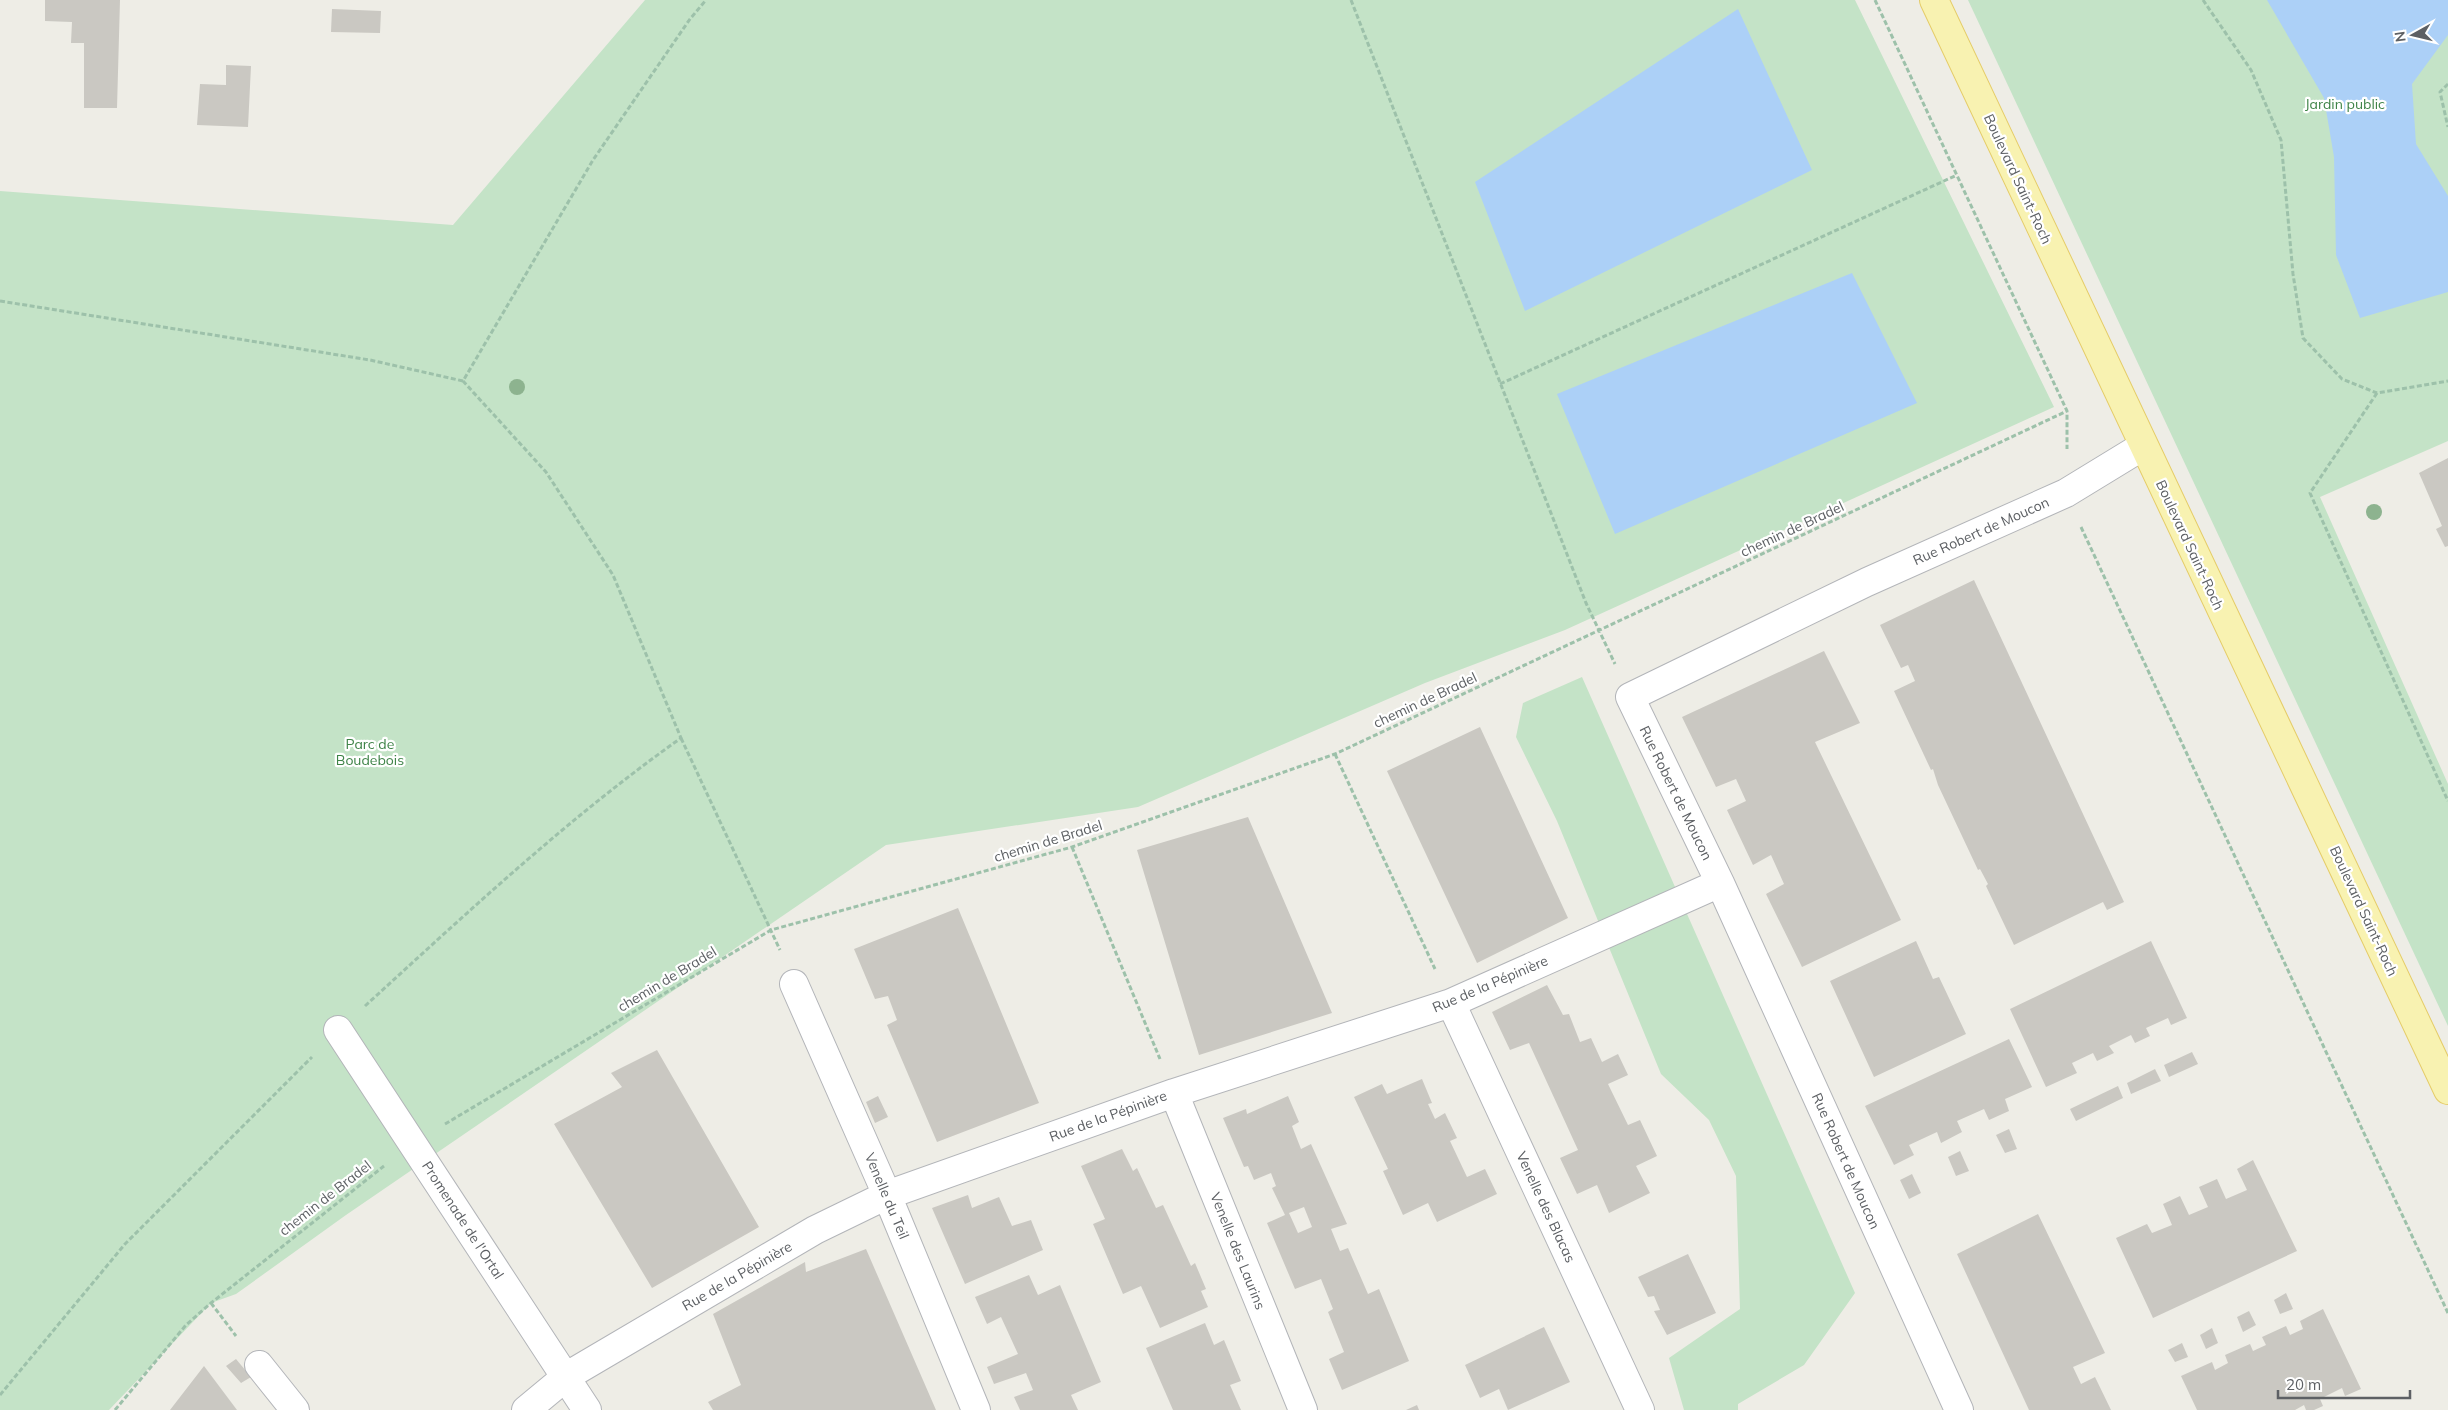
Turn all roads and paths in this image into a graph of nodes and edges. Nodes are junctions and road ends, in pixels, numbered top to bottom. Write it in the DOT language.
graph roads {
  1 [pos="706,0"];
  2 [pos="1351,0"];
  3 [pos="1875,0"];
  4 [pos="1934,0"];
  5 [pos="2203,0"];
  6 [pos="2448,84"];
  7 [pos="2448,127"];
  8 [pos="1957,175"];
  9 [pos="0,301"];
  10 [pos="463,381"];
  11 [pos="2448,381"];
  12 [pos="1500,384"];
  13 [pos="2377,393"];
  14 [pos="2067,411"];
  15 [pos="2143,446"];
  16 [pos="2066,493"];
  17 [pos="1599,632"];
  18 [pos="1630,697"];
  19 [pos="681,738"];
  20 [pos="1335,754"];
  21 [pos="2448,801"];
  22 [pos="1072,847"];
  23 [pos="1720,883"];
  24 [pos="771,930"];
  25 [pos="794,984"];
  26 [pos="1451,1003"];
  27 [pos="338,1030"];
  28 [pos="2448,1090"];
  29 [pos="1174,1093"];
  30 [pos="413,1143"];
  31 [pos="887,1195"];
  32 [pos="2448,1313"];
  33 [pos="260,1366"];
  34 [pos="567,1376"];
  35 [pos="0,1395"];
  36 [pos="528,1409"];
  37 [pos="115,1410"];
  38 [pos="295,1410"];
  39 [pos="587,1410"];
  40 [pos="976,1410"];
  41 [pos="1303,1410"];
  42 [pos="1640,1410"];
  43 [pos="1959,1410"];
  1 -- 10 [label="path"];
  2 -- 12 [label="path"];
  3 -- 8 [label="path"];
  4 -- 15 [label="main road, Boulevard Saint-Roch"];
  5 -- 13 [label="path"];
  6 -- 7 [label="path"];
  8 -- 12 [label="path"];
  8 -- 14 [label="path"];
  9 -- 10 [label="path"];
  10 -- 19 [label="path"];
  11 -- 13 [label="path"];
  12 -- 17 [label="path"];
  13 -- 21 [label="path"];
  14 -- 16 [label="path"];
  14 -- 17 [label="path, chemin de Bradel"];
  15 -- 16 [label="street, Rue Robert de Moucon"];
  15 -- 28 [label="main road, Boulevard Saint-Roch"];
  16 -- 18 [label="street, Rue Robert de Moucon"];
  16 -- 32 [label="path"];
  17 -- 18 [label="path"];
  17 -- 20 [label="path, chemin de Bradel"];
  18 -- 23 [label="street, Rue Robert de Moucon"];
  19 -- 24 [label="path"];
  19 -- 27 [label="path"];
  20 -- 22 [label="path, chemin de Bradel"];
  20 -- 26 [label="path"];
  22 -- 24 [label="path, chemin de Bradel"];
  22 -- 29 [label="path"];
  23 -- 26 [label="street, Rue de la Pépinière"];
  23 -- 43 [label="street, Rue Robert de Moucon"];
  24 -- 25 [label="path"];
  24 -- 30 [label="path, chemin de Bradel"];
  25 -- 31 [label="street, Venelle du Teil"];
  26 -- 29 [label="street, Rue de la Pépinière"];
  26 -- 42 [label="street, Venelle des Blacas"];
  27 -- 30 [label="street, Promenade de l'Ortal"];
  27 -- 35 [label="path"];
  29 -- 31 [label="street, Rue de la Pépinière"];
  29 -- 41 [label="street, Venelle des Laurins"];
  30 -- 34 [label="street, Promenade de l'Ortal"];
  30 -- 37 [label="path, chemin de Bradel"];
  31 -- 34 [label="street, Rue de la Pépinière"];
  31 -- 40 [label="street, Venelle du Teil"];
  33 -- 38 [label="street"];
  34 -- 36 [label="street, Rue de la Pépinière"];
  34 -- 39 [label="street, Promenade de l'Ortal"];
}
